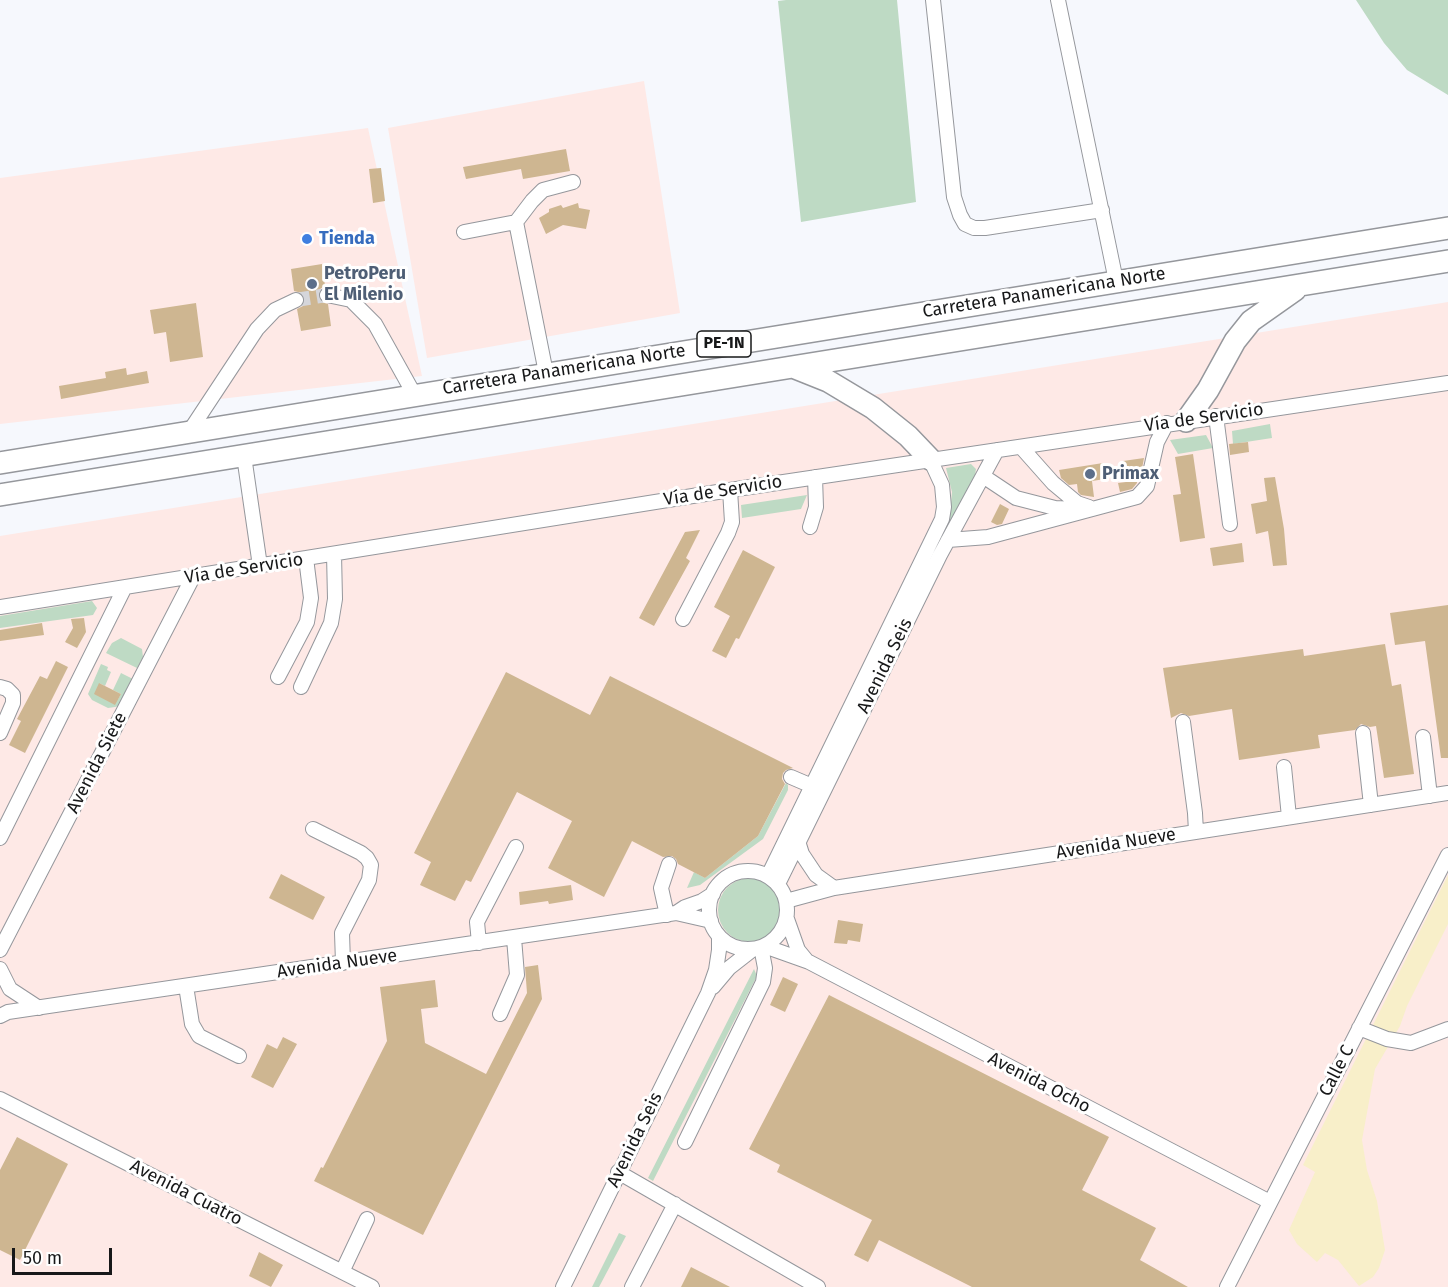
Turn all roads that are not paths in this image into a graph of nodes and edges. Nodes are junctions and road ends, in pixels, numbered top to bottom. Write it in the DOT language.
graph roads {
  1 [pos="933,0"];
  2 [pos="1058,0"];
  3 [pos="573,182"];
  4 [pos="1102,210"];
  5 [pos="516,222"];
  6 [pos="1448,228"];
  7 [pos="464,232"];
  8 [pos="1448,261"];
  9 [pos="1116,281"];
  10 [pos="1303,285"];
  11 [pos="327,295"];
  12 [pos="296,300"];
  13 [pos="595,365"];
  14 [pos="793,367"];
  15 [pos="546,373"];
  16 [pos="1448,383"];
  17 [pos="414,394"];
  18 [pos="602,398"];
  19 [pos="1216,416"];
  20 [pos="1177,422"];
  21 [pos="189,432"];
  22 [pos="1021,447"];
  23 [pos="997,450"];
  24 [pos="244,456"];
  25 [pos="930,459"];
  26 [pos="0,463"];
  27 [pos="982,476"];
  28 [pos="815,477"];
  29 [pos="730,490"];
  30 [pos="0,495"];
  31 [pos="1094,508"];
  32 [pos="1230,524"];
  33 [pos="810,527"];
  34 [pos="948,540"];
  35 [pos="334,554"];
  36 [pos="306,558"];
  37 [pos="260,566"];
  38 [pos="193,577"];
  39 [pos="124,588"];
  40 [pos="0,607"];
  41 [pos="683,618"];
  42 [pos="278,677"];
  43 [pos="0,687"];
  44 [pos="300,687"];
  45 [pos="1183,722"];
  46 [pos="0,733"];
  47 [pos="1363,734"];
  48 [pos="1423,737"];
  49 [pos="1284,767"];
  50 [pos="791,777"];
  51 [pos="818,789"];
  52 [pos="1448,794"];
  53 [pos="1430,796"];
  54 [pos="1371,805"];
  55 [pos="1289,817"];
  56 [pos="793,826"];
  57 [pos="313,829"];
  58 [pos="1196,832"];
  59 [pos="0,838"];
  60 [pos="798,842"];
  61 [pos="516,847"];
  62 [pos="1448,855"];
  63 [pos="669,864"];
  64 [pos="773,880"];
  65 [pos="834,888"];
  66 [pos="713,894"];
  67 [pos="786,901"];
  68 [pos="671,914"];
  69 [pos="787,919"];
  70 [pos="711,921"];
  71 [pos="719,936"];
  72 [pos="514,938"];
  73 [pos="479,943"];
  74 [pos="759,948"];
  75 [pos="0,950"];
  76 [pos="809,962"];
  77 [pos="343,963"];
  78 [pos="0,969"];
  79 [pos="186,986"];
  80 [pos="708,993"];
  81 [pos="39,1008"];
  82 [pos="500,1014"];
  83 [pos="0,1016"];
  84 [pos="1359,1028"];
  85 [pos="1448,1029"];
  86 [pos="239,1056"];
  87 [pos="0,1099"];
  88 [pos="685,1142"];
  89 [pos="618,1172"];
  90 [pos="1270,1202"];
  91 [pos="675,1204"];
  92 [pos="367,1220"];
  93 [pos="342,1272"];
  94 [pos="372,1287"];
  95 [pos="563,1287"];
  96 [pos="632,1287"];
  97 [pos="818,1287"];
  98 [pos="1227,1287"];
  1 -- 4 [label="street"];
  2 -- 4 [label="street"];
  3 -- 5 [label="street"];
  4 -- 9 [label="street"];
  5 -- 7 [label="street"];
  5 -- 15 [label="street"];
  6 -- 9 [label="highway, Carretera Panamericana Norte / PE-1N"];
  8 -- 10 [label="highway, Carretera Panamericana Norte / PE-1N"];
  9 -- 13 [label="highway, Carretera Panamericana Norte / PE-1N"];
  10 -- 14 [label="highway, Carretera Panamericana Norte / PE-1N"];
  10 -- 20 [label="highway"];
  11 -- 17 [label="street"];
  12 -- 21 [label="street"];
  13 -- 15 [label="highway, Carretera Panamericana Norte / PE-1N"];
  13 -- 18 [label="highway"];
  14 -- 18 [label="highway, Carretera Panamericana Norte / PE-1N"];
  14 -- 25 [label="highway"];
  15 -- 17 [label="highway, Carretera Panamericana Norte / PE-1N"];
  16 -- 19 [label="street, Vía de Servicio"];
  17 -- 21 [label="highway, Carretera Panamericana Norte / PE-1N"];
  18 -- 24 [label="highway, Carretera Panamericana Norte / PE-1N"];
  19 -- 20 [label="street, Vía de Servicio"];
  19 -- 32 [label="street"];
  20 -- 22 [label="street, Vía de Servicio"];
  20 -- 31 [label="street"];
  21 -- 26 [label="highway, Carretera Panamericana Norte / PE-1N"];
  22 -- 23 [label="street, Vía de Servicio"];
  22 -- 31 [label="street"];
  23 -- 25 [label="street, Vía de Servicio"];
  23 -- 27 [label="street, Avenida Seis"];
  24 -- 30 [label="highway, Carretera Panamericana Norte / PE-1N"];
  24 -- 37 [label="street"];
  25 -- 28 [label="street, Vía de Servicio"];
  25 -- 51 [label="street, Avenida Seis"];
  27 -- 31 [label="street"];
  27 -- 34 [label="street, Avenida Seis"];
  28 -- 29 [label="street, Vía de Servicio"];
  28 -- 33 [label="street"];
  29 -- 35 [label="street, Vía de Servicio"];
  29 -- 41 [label="street"];
  31 -- 34 [label="street"];
  34 -- 51 [label="street, Avenida Seis"];
  35 -- 36 [label="street, Vía de Servicio"];
  35 -- 44 [label="street"];
  36 -- 37 [label="street, Vía de Servicio"];
  36 -- 42 [label="street"];
  37 -- 38 [label="street, Vía de Servicio"];
  38 -- 39 [label="street, Vía de Servicio"];
  38 -- 75 [label="street, Avenida Siete"];
  39 -- 40 [label="street, Vía de Servicio"];
  39 -- 59 [label="street"];
  43 -- 46 [label="street"];
  45 -- 58 [label="street"];
  47 -- 54 [label="street"];
  48 -- 53 [label="street"];
  49 -- 55 [label="street"];
  50 -- 51 [label="street"];
  51 -- 56 [label="street, Avenida Seis"];
  51 -- 60 [label="street, Avenida Seis"];
  52 -- 53 [label="street, Avenida Nueve"];
  53 -- 54 [label="street, Avenida Nueve"];
  54 -- 55 [label="street, Avenida Nueve"];
  55 -- 58 [label="street, Avenida Nueve"];
  56 -- 60 [label="street"];
  56 -- 64 [label="street, Avenida Seis"];
  57 -- 77 [label="street"];
  58 -- 65 [label="street, Avenida Nueve"];
  60 -- 64 [label="street, Avenida Seis"];
  60 -- 65 [label="street"];
  61 -- 73 [label="street"];
  62 -- 84 [label="street, Calle C"];
  63 -- 68 [label="street"];
  64 -- 66 [label="street"];
  64 -- 67 [label="street"];
  65 -- 67 [label="street, Avenida Nueve"];
  66 -- 68 [label="street, Avenida Nueve"];
  66 -- 70 [label="street"];
  67 -- 69 [label="street"];
  68 -- 70 [label="street, Avenida Nueve"];
  68 -- 72 [label="street, Avenida Nueve"];
  69 -- 74 [label="street"];
  69 -- 76 [label="street"];
  70 -- 71 [label="street"];
  71 -- 74 [label="street"];
  71 -- 80 [label="street, Avenida Seis"];
  72 -- 73 [label="street, Avenida Nueve"];
  72 -- 82 [label="street"];
  73 -- 77 [label="street, Avenida Nueve"];
  74 -- 76 [label="street, Avenida Ocho"];
  74 -- 80 [label="street, Avenida Seis"];
  74 -- 88 [label="street"];
  76 -- 90 [label="street, Avenida Ocho"];
  77 -- 79 [label="street, Avenida Nueve"];
  78 -- 81 [label="street"];
  79 -- 81 [label="street, Avenida Nueve"];
  79 -- 86 [label="street"];
  80 -- 89 [label="street, Avenida Seis"];
  81 -- 83 [label="street, Avenida Nueve"];
  84 -- 85 [label="street"];
  84 -- 90 [label="street, Calle C"];
  87 -- 93 [label="street, Avenida Cuatro"];
  89 -- 91 [label="street"];
  89 -- 95 [label="street, Avenida Seis"];
  90 -- 98 [label="street, Calle C"];
  91 -- 96 [label="street"];
  91 -- 97 [label="street"];
  92 -- 93 [label="street"];
  93 -- 94 [label="street, Avenida Cuatro"];
}
